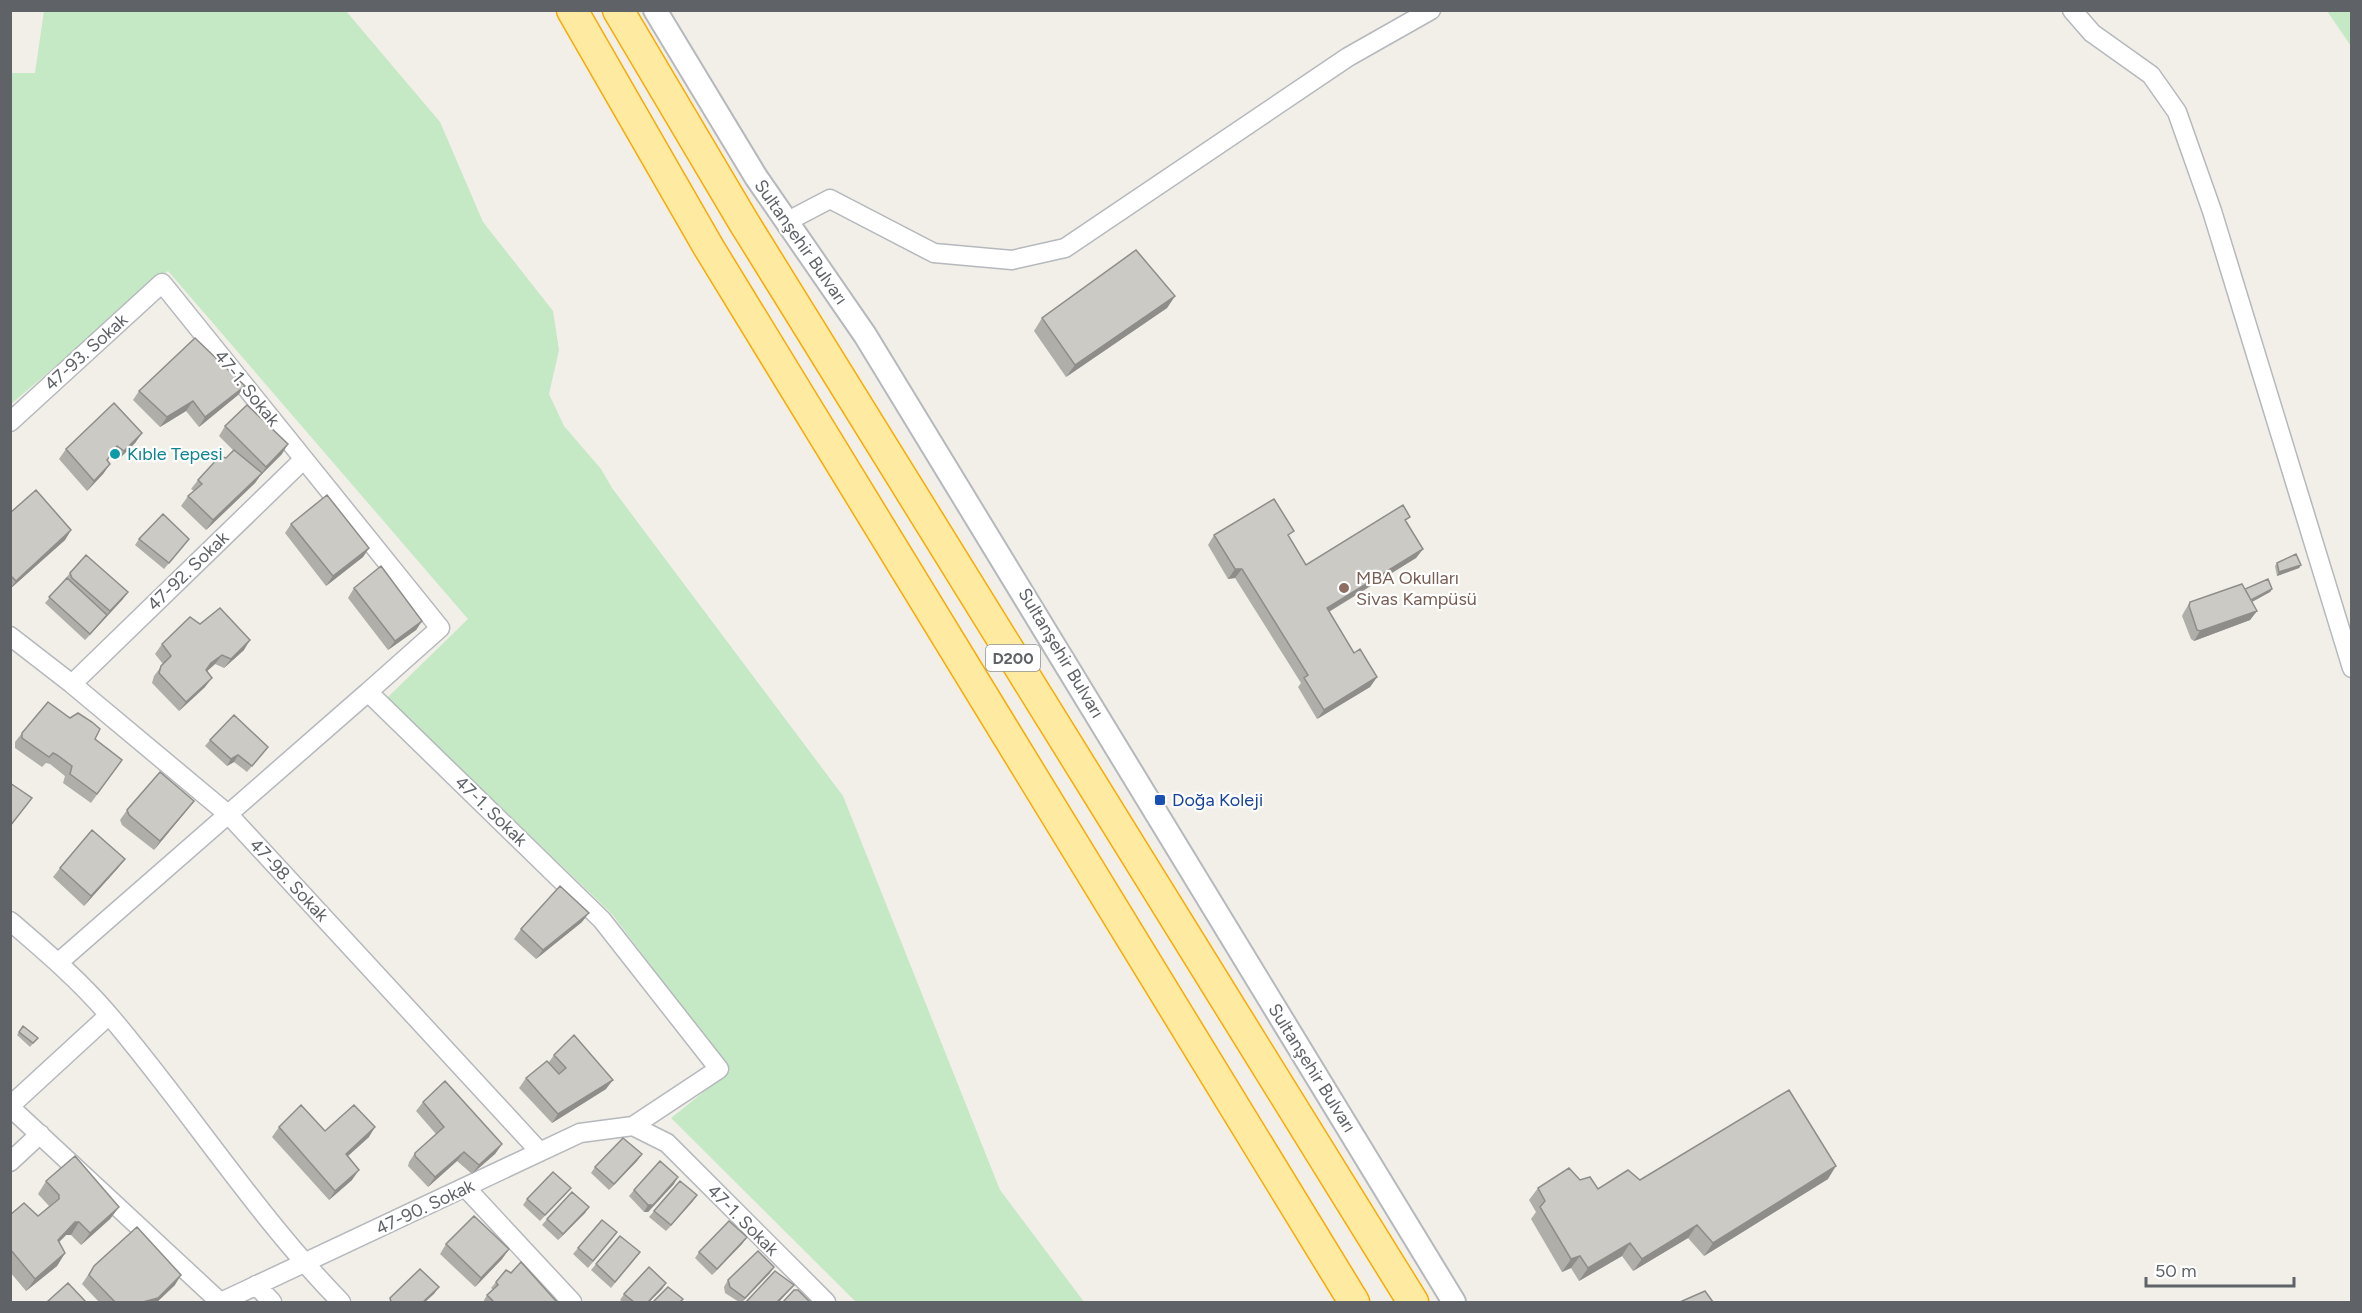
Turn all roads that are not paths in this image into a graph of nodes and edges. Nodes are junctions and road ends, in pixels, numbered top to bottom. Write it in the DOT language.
graph roads {
  1 [pos="572,10"];
  2 [pos="618,10"];
  3 [pos="655,10"];
  4 [pos="1431,10"];
  5 [pos="2072,10"];
  6 [pos="786,222"];
  7 [pos="162,283"];
  8 [pos="10,422"];
  9 [pos="304,459"];
  10 [pos="10,636"];
  11 [pos="2352,668"];
  12 [pos="72,684"];
  13 [pos="368,692"];
  14 [pos="229,815"];
  15 [pos="10,921"];
  16 [pos="59,962"];
  17 [pos="109,1015"];
  18 [pos="10,1107"];
  19 [pos="633,1126"];
  20 [pos="40,1134"];
  21 [pos="540,1152"];
  22 [pos="10,1162"];
  23 [pos="466,1188"];
  24 [pos="303,1263"];
  25 [pos="256,1285"];
  26 [pos="221,1302"];
  27 [pos="272,1302"];
  28 [pos="341,1302"];
  29 [pos="572,1302"];
  30 [pos="826,1302"];
  31 [pos="1354,1302"];
  32 [pos="1413,1302"];
  33 [pos="1454,1302"];
  1 -- 31 [label="highway, D200"];
  2 -- 32 [label="highway, Sultanşehir Bulvarı / D200"];
  3 -- 6 [label="street, Sultanşehir Bulvarı"];
  4 -- 6 [label="street"];
  5 -- 11 [label="street"];
  6 -- 33 [label="street, Sultanşehir Bulvarı"];
  7 -- 8 [label="street, 47-93. Sokak"];
  7 -- 9 [label="street, 47-1. Sokak"];
  9 -- 12 [label="street, 47-92. Sokak"];
  9 -- 13 [label="street, 47-1. Sokak"];
  10 -- 12 [label="street, 47-98. Sokak"];
  12 -- 14 [label="street, 47-98. Sokak"];
  13 -- 14 [label="street"];
  13 -- 19 [label="street, 47-1. Sokak"];
  14 -- 16 [label="street"];
  14 -- 21 [label="street, 47-98. Sokak"];
  15 -- 16 [label="street"];
  16 -- 17 [label="street"];
  17 -- 18 [label="street"];
  17 -- 24 [label="street"];
  18 -- 20 [label="street"];
  19 -- 21 [label="street, 47-90. Sokak"];
  19 -- 30 [label="street, 47-1. Sokak"];
  20 -- 22 [label="street"];
  20 -- 26 [label="street"];
  21 -- 23 [label="street, 47-90. Sokak"];
  23 -- 24 [label="street, 47-90. Sokak"];
  23 -- 29 [label="street"];
  24 -- 25 [label="street, 47-90. Sokak"];
  24 -- 28 [label="street"];
  25 -- 26 [label="street, 47-90. Sokak"];
  25 -- 27 [label="street"];
}
